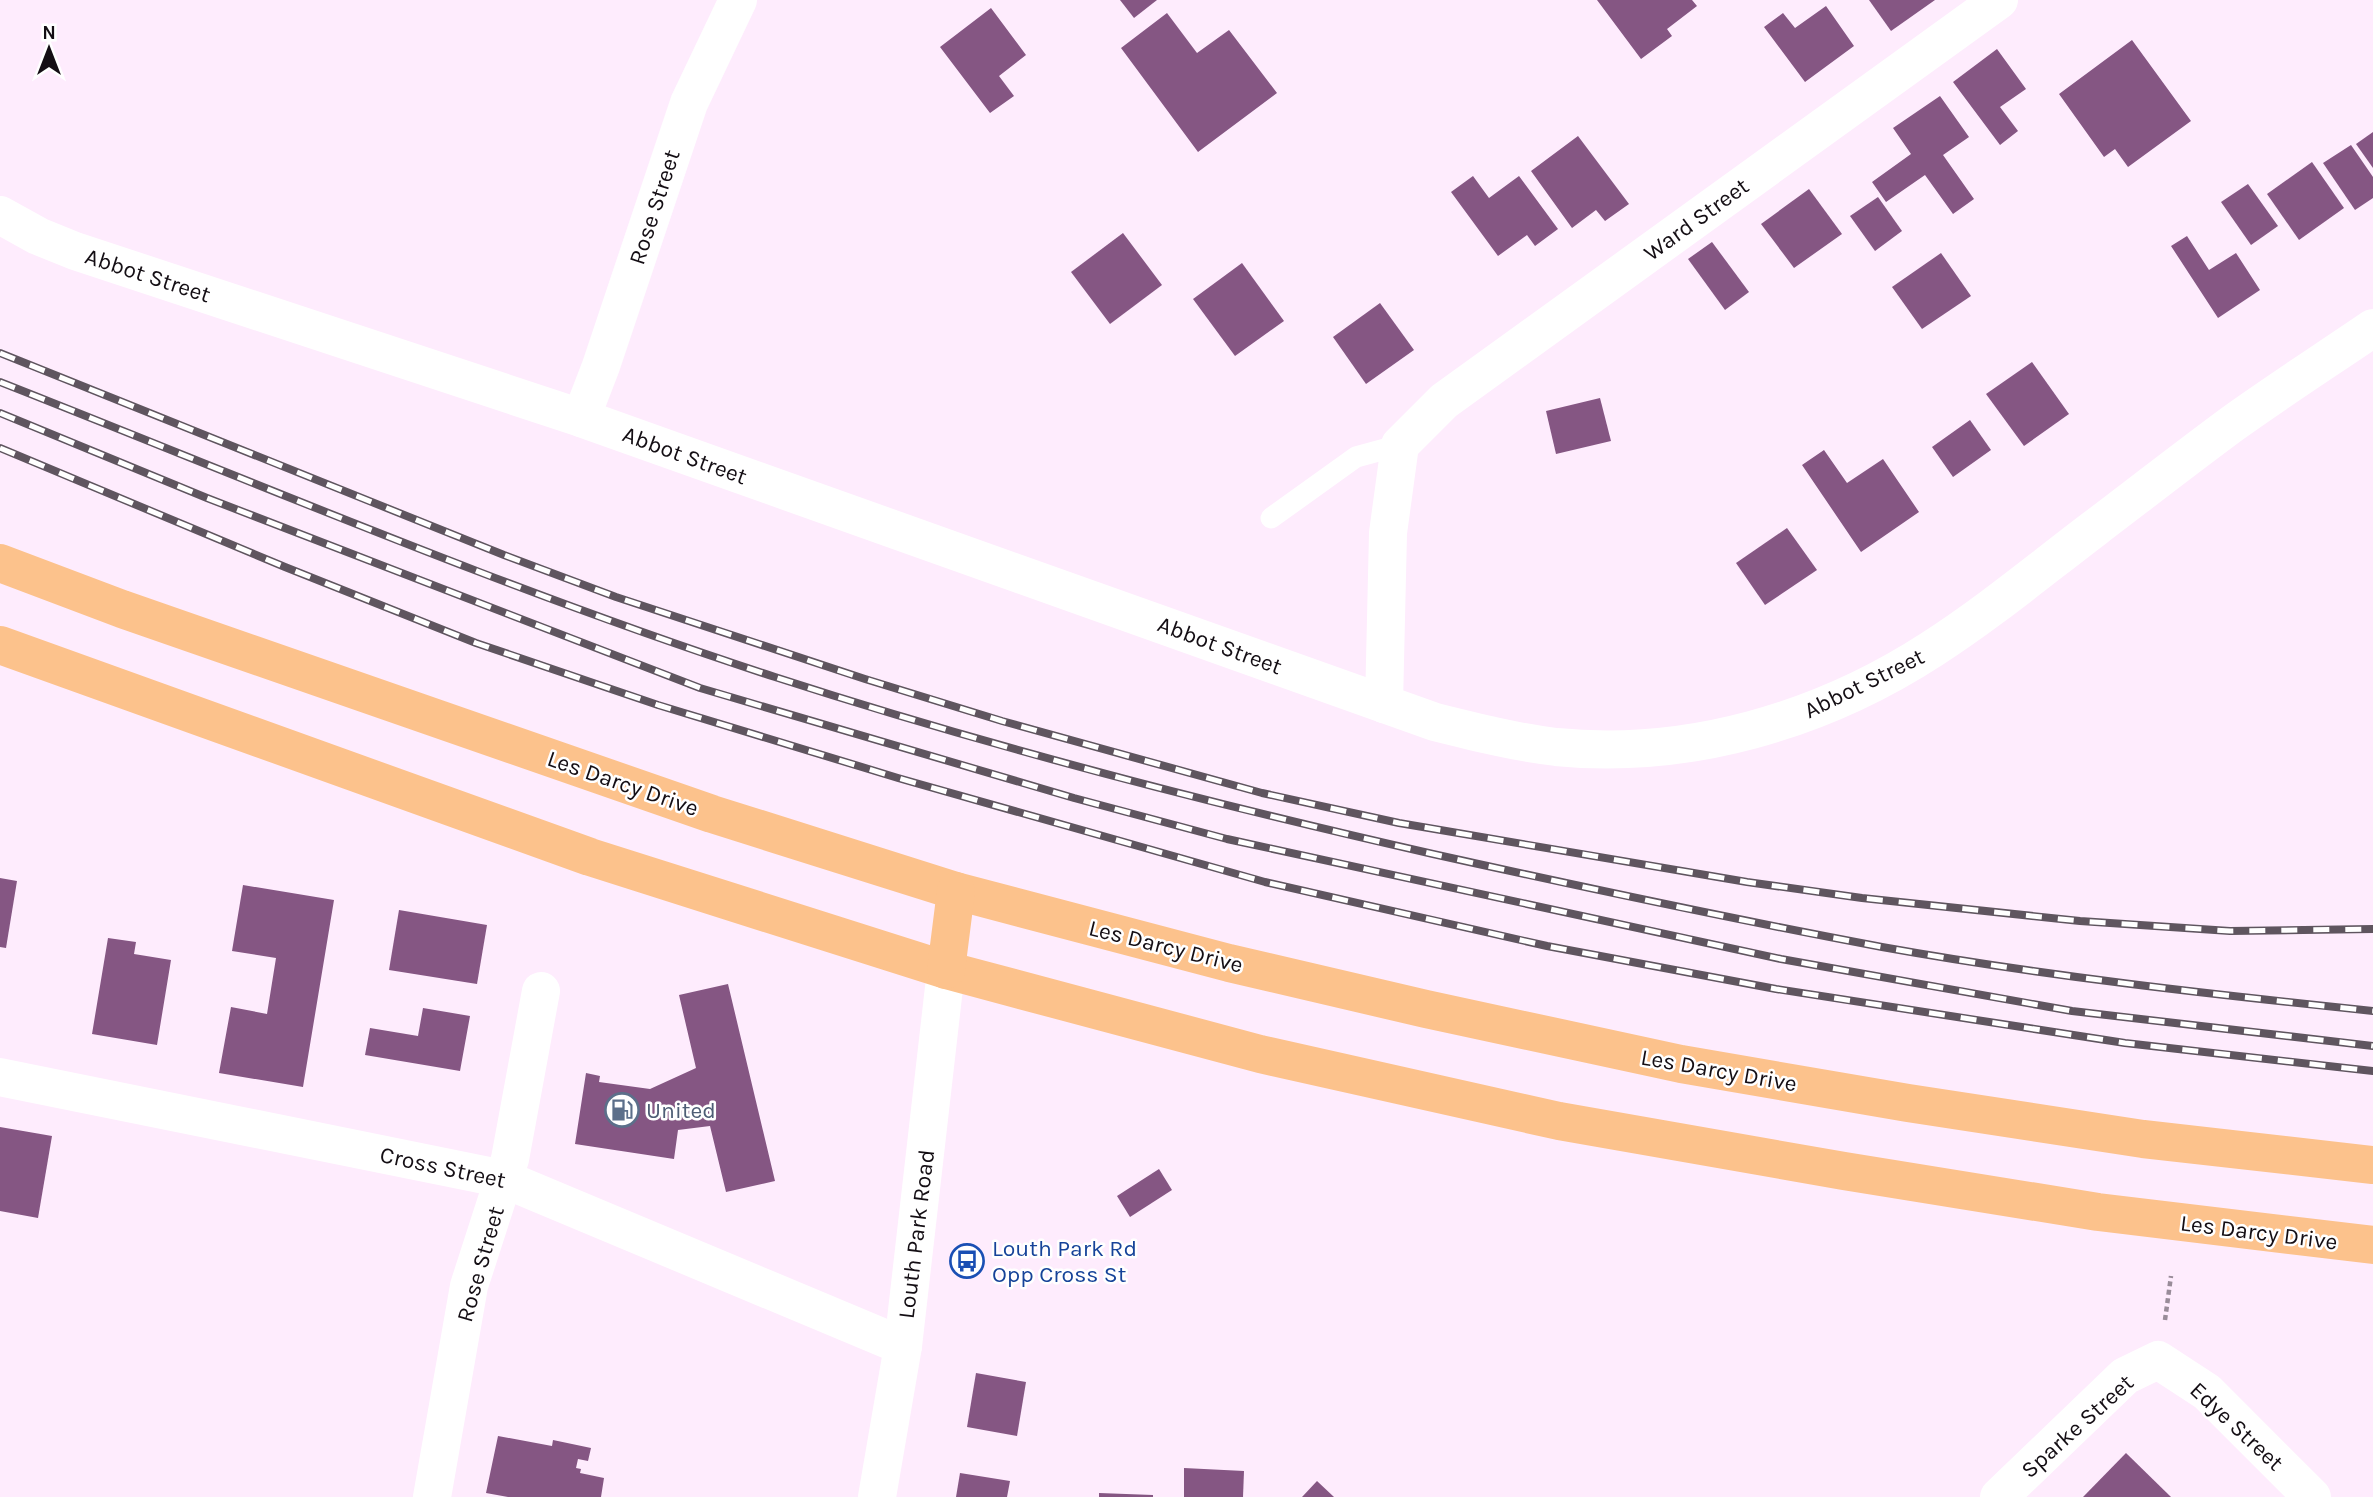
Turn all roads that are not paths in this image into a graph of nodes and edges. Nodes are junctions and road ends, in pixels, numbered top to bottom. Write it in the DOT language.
graph roads {
  1 [pos="738,0"];
  2 [pos="1999,0"];
  3 [pos="0,215"];
  4 [pos="2373,328"];
  5 [pos="581,418"];
  6 [pos="1400,444"];
  7 [pos="1271,518"];
  8 [pos="0,563"];
  9 [pos="0,645"];
  10 [pos="1384,704"];
  11 [pos="956,891"];
  12 [pos="946,970"];
  13 [pos="541,991"];
  14 [pos="0,1077"];
  15 [pos="2373,1165"];
  16 [pos="504,1179"];
  17 [pos="2373,1245"];
  18 [pos="902,1346"];
  19 [pos="2158,1360"];
  20 [pos="432,1497"];
  21 [pos="877,1497"];
  22 [pos="1999,1497"];
  23 [pos="2312,1497"];
  1 -- 5 [label="street, Rose Street"];
  2 -- 6 [label="street, Ward Street"];
  3 -- 5 [label="street, Abbot Street"];
  4 -- 10 [label="street, Abbot Street"];
  5 -- 10 [label="street, Abbot Street"];
  6 -- 7 [label="lane, Ward Street"];
  6 -- 10 [label="street"];
  8 -- 11 [label="highway, Les Darcy Drive"];
  9 -- 12 [label="highway, Les Darcy Drive"];
  11 -- 12 [label="highway"];
  11 -- 15 [label="highway, Les Darcy Drive"];
  12 -- 17 [label="highway, Les Darcy Drive"];
  12 -- 18 [label="street, Louth Park Road"];
  13 -- 16 [label="street, Rose Street"];
  14 -- 16 [label="street, Cross Street"];
  16 -- 18 [label="street, Cross Street"];
  16 -- 20 [label="street, Rose Street"];
  18 -- 21 [label="street, Louth Park Road"];
  19 -- 22 [label="street, Sparke Street"];
  19 -- 23 [label="street, Edye Street"];
}
